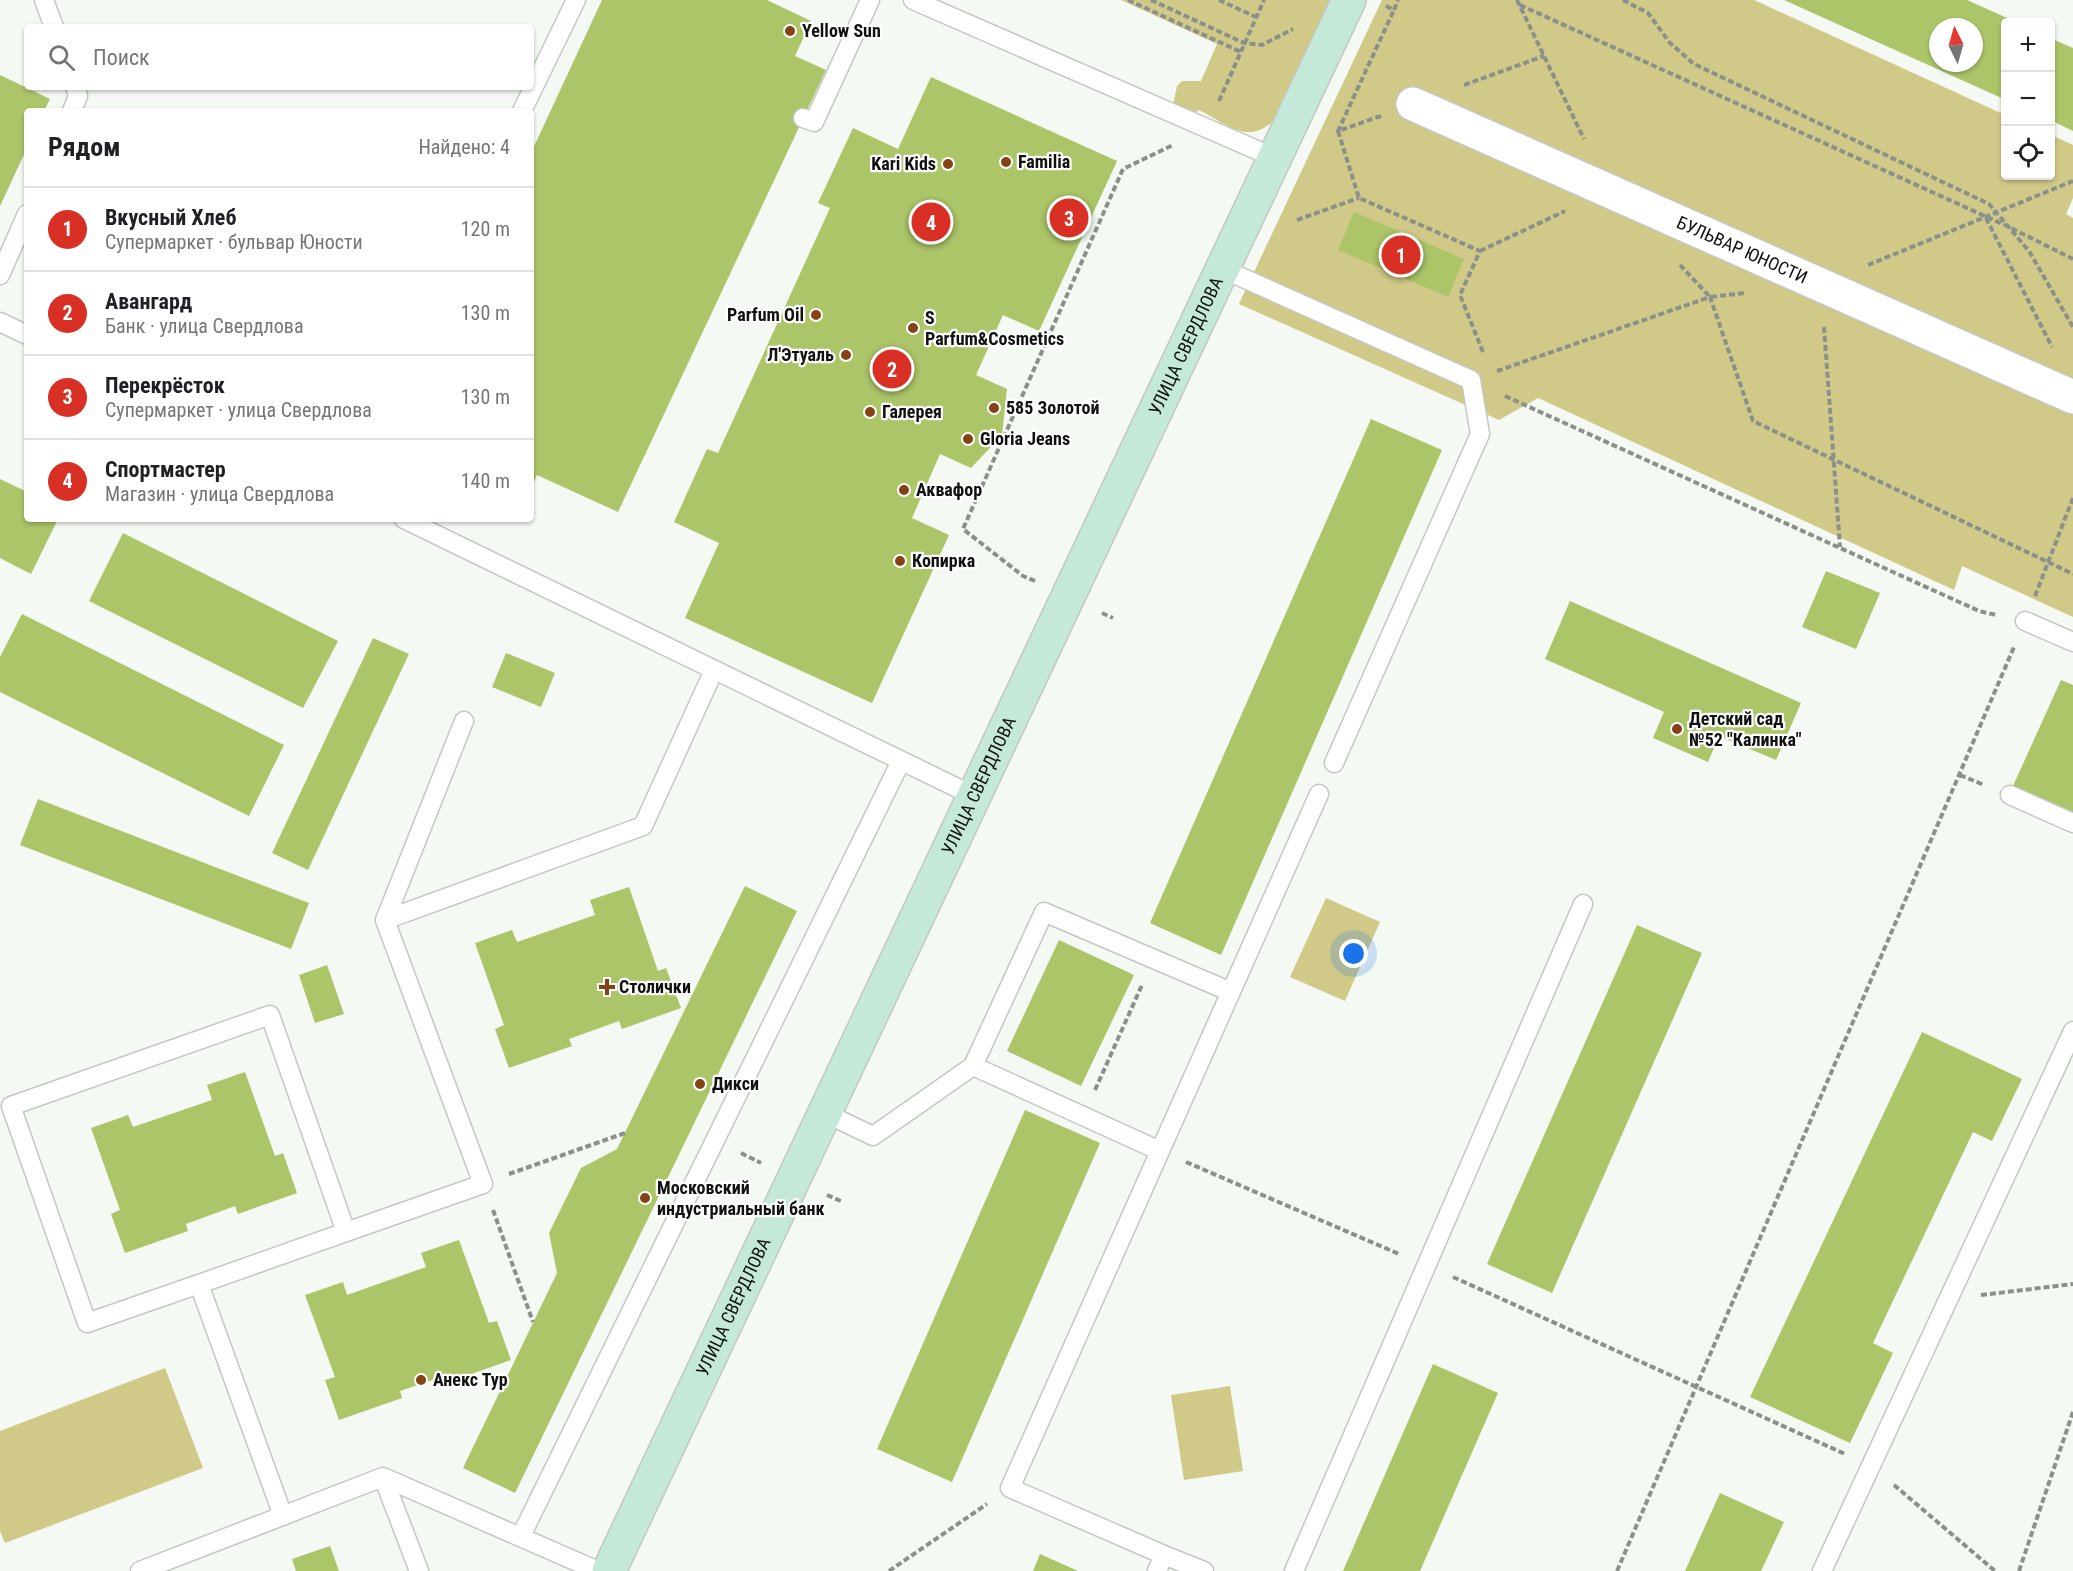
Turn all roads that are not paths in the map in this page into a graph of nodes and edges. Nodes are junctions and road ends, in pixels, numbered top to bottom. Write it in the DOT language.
graph roads {
  1 [pos="44,0"];
  2 [pos="576,0"];
  3 [pos="870,0"];
  4 [pos="913,0"];
  5 [pos="1349,0"];
  6 [pos="53,24"];
  7 [pos="534,86"];
  8 [pos="76,90"];
  9 [pos="532,90"];
  10 [pos="1413,104"];
  11 [pos="73,108"];
  12 [pos="523,108"];
  13 [pos="803,118"];
  14 [pos="1275,158"];
  15 [pos="24,221"];
  16 [pos="1222,268"];
  17 [pos="0,275"];
  18 [pos="0,322"];
  19 [pos="24,334"];
  20 [pos="2073,397"];
  21 [pos="410,522"];
  22 [pos="2025,621"];
  23 [pos="2073,642"];
  24 [pos="714,670"];
  25 [pos="464,721"];
  26 [pos="901,761"];
  27 [pos="1334,763"];
  28 [pos="1319,794"];
  29 [pos="2010,795"];
  30 [pos="974,796"];
  31 [pos="2073,823"];
  32 [pos="1583,904"];
  33 [pos="386,920"];
  34 [pos="1231,993"];
  35 [pos="2073,1031"];
  36 [pos="973,1066"];
  37 [pos="825,1113"];
  38 [pos="1160,1151"];
  39 [pos="346,1232"];
  40 [pos="199,1284"];
  41 [pos="383,1477"];
  42 [pos="283,1516"];
  43 [pos="521,1536"];
  44 [pos="1161,1563"];
  45 [pos="140,1571"];
  46 [pos="419,1571"];
  47 [pos="598,1571"];
  48 [pos="609,1571"];
  49 [pos="1204,1571"];
  50 [pos="1294,1571"];
  51 [pos="1822,1571"];
  1 -- 6 [label="lane"];
  2 -- 7 [label="lane"];
  3 -- 13 [label="lane"];
  4 -- 14 [label="lane"];
  5 -- 14 [label="street, УЛИЦА СВЕРДЛОВА"];
  8 -- 11 [label="lane"];
  9 -- 12 [label="lane"];
  10 -- 20 [label="street, БУЛЬВАР ЮНОСТИ"];
  14 -- 16 [label="street, УЛИЦА СВЕРДЛОВА"];
  15 -- 17 [label="lane"];
  16 -- 27 [label="lane"];
  16 -- 30 [label="street, УЛИЦА СВЕРДЛОВА"];
  18 -- 19 [label="lane"];
  21 -- 24 [label="lane"];
  22 -- 23 [label="lane"];
  24 -- 26 [label="lane"];
  24 -- 33 [label="lane"];
  25 -- 33 [label="lane"];
  26 -- 30 [label="lane"];
  26 -- 43 [label="lane"];
  28 -- 34 [label="lane"];
  29 -- 31 [label="lane"];
  30 -- 37 [label="street, УЛИЦА СВЕРДЛОВА"];
  32 -- 50 [label="lane"];
  33 -- 39 [label="lane"];
  34 -- 36 [label="lane"];
  34 -- 38 [label="lane"];
  35 -- 51 [label="lane"];
  36 -- 37 [label="lane"];
  36 -- 38 [label="lane"];
  37 -- 48 [label="street, УЛИЦА СВЕРДЛОВА"];
  38 -- 44 [label="lane"];
  39 -- 40 [label="lane"];
  39 -- 40 [label="lane"];
  40 -- 42 [label="lane"];
  41 -- 42 [label="lane"];
  41 -- 43 [label="lane"];
  41 -- 46 [label="lane"];
  42 -- 45 [label="lane"];
  43 -- 47 [label="lane"];
  44 -- 49 [label="lane"];
}
